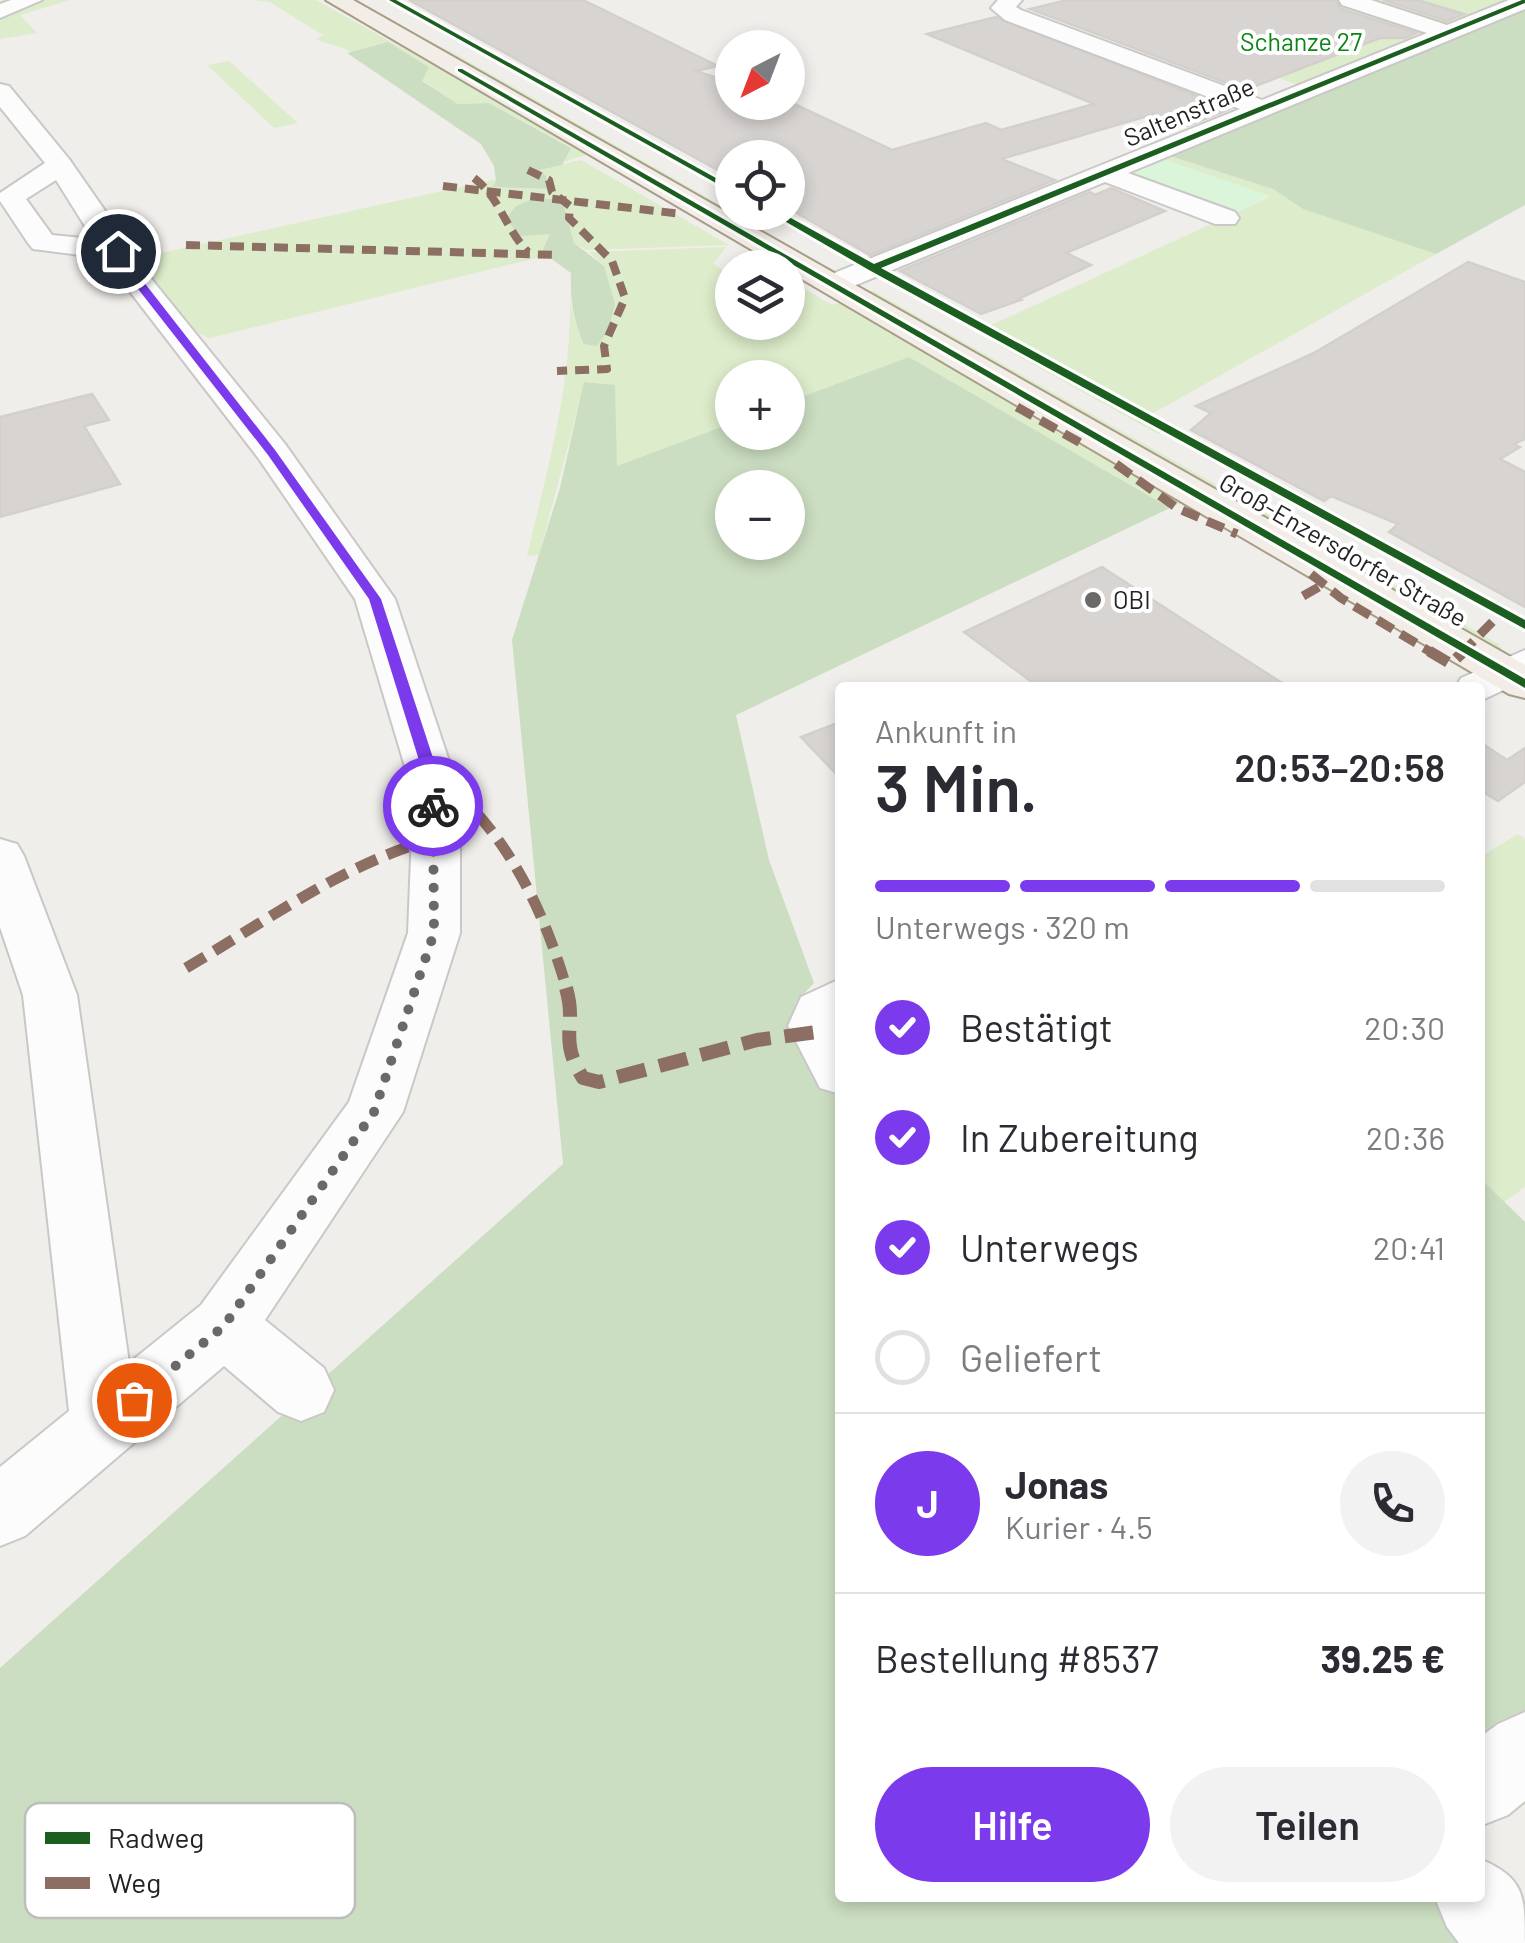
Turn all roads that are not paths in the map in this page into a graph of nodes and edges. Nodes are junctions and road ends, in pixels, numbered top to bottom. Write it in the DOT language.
graph roads {
  1 [pos="31,0"];
  2 [pos="337,0"];
  3 [pos="367,0"];
  4 [pos="1350,0"];
  5 [pos="1525,1"];
  6 [pos="3,4"];
  7 [pos="1006,4"];
  8 [pos="1448,32"];
  9 [pos="1,94"];
  10 [pos="1264,108"];
  11 [pos="18,138"];
  12 [pos="60,165"];
  13 [pos="1107,174"];
  14 [pos="715,196"];
  15 [pos="1225,218"];
  16 [pos="770,230"];
  17 [pos="118,251"];
  18 [pos="844,280"];
  19 [pos="1512,671"];
  20 [pos="0,856"];
  21 [pos="833,1003"];
  22 [pos="835,1063"];
  23 [pos="224,1326"];
  24 [pos="301,1390"];
  25 [pos="104,1425"];
  26 [pos="0,1511"];
  27 [pos="1525,1751"];
  28 [pos="1485,1783"];
  29 [pos="1479,1902"];
  30 [pos="1510,1943"];
  1 -- 6 [label="street"];
  2 -- 18 [label="main road, Groß-Enzersdorfer Straße"];
  3 -- 14 [label="main road"];
  4 -- 8 [label="street"];
  5 -- 8 [label="street, Saltenstraße"];
  7 -- 10 [label="street"];
  8 -- 10 [label="street, Saltenstraße"];
  9 -- 11 [label="street"];
  10 -- 13 [label="street, Saltenstraße"];
  11 -- 12 [label="street"];
  12 -- 17 [label="street"];
  12 -- 17 [label="street"];
  13 -- 15 [label="street"];
  13 -- 18 [label="street, Saltenstraße"];
  16 -- 18 [label="main road, Groß-Enzersdorfer Straße"];
  17 -- 23 [label="street"];
  18 -- 19 [label="main road, Groß-Enzersdorfer Straße"];
  20 -- 25 [label="street"];
  21 -- 22 [label="street"];
  23 -- 24 [label="street"];
  23 -- 25 [label="street"];
  25 -- 26 [label="street"];
  27 -- 28 [label="street"];
  29 -- 30 [label="street"];
}
